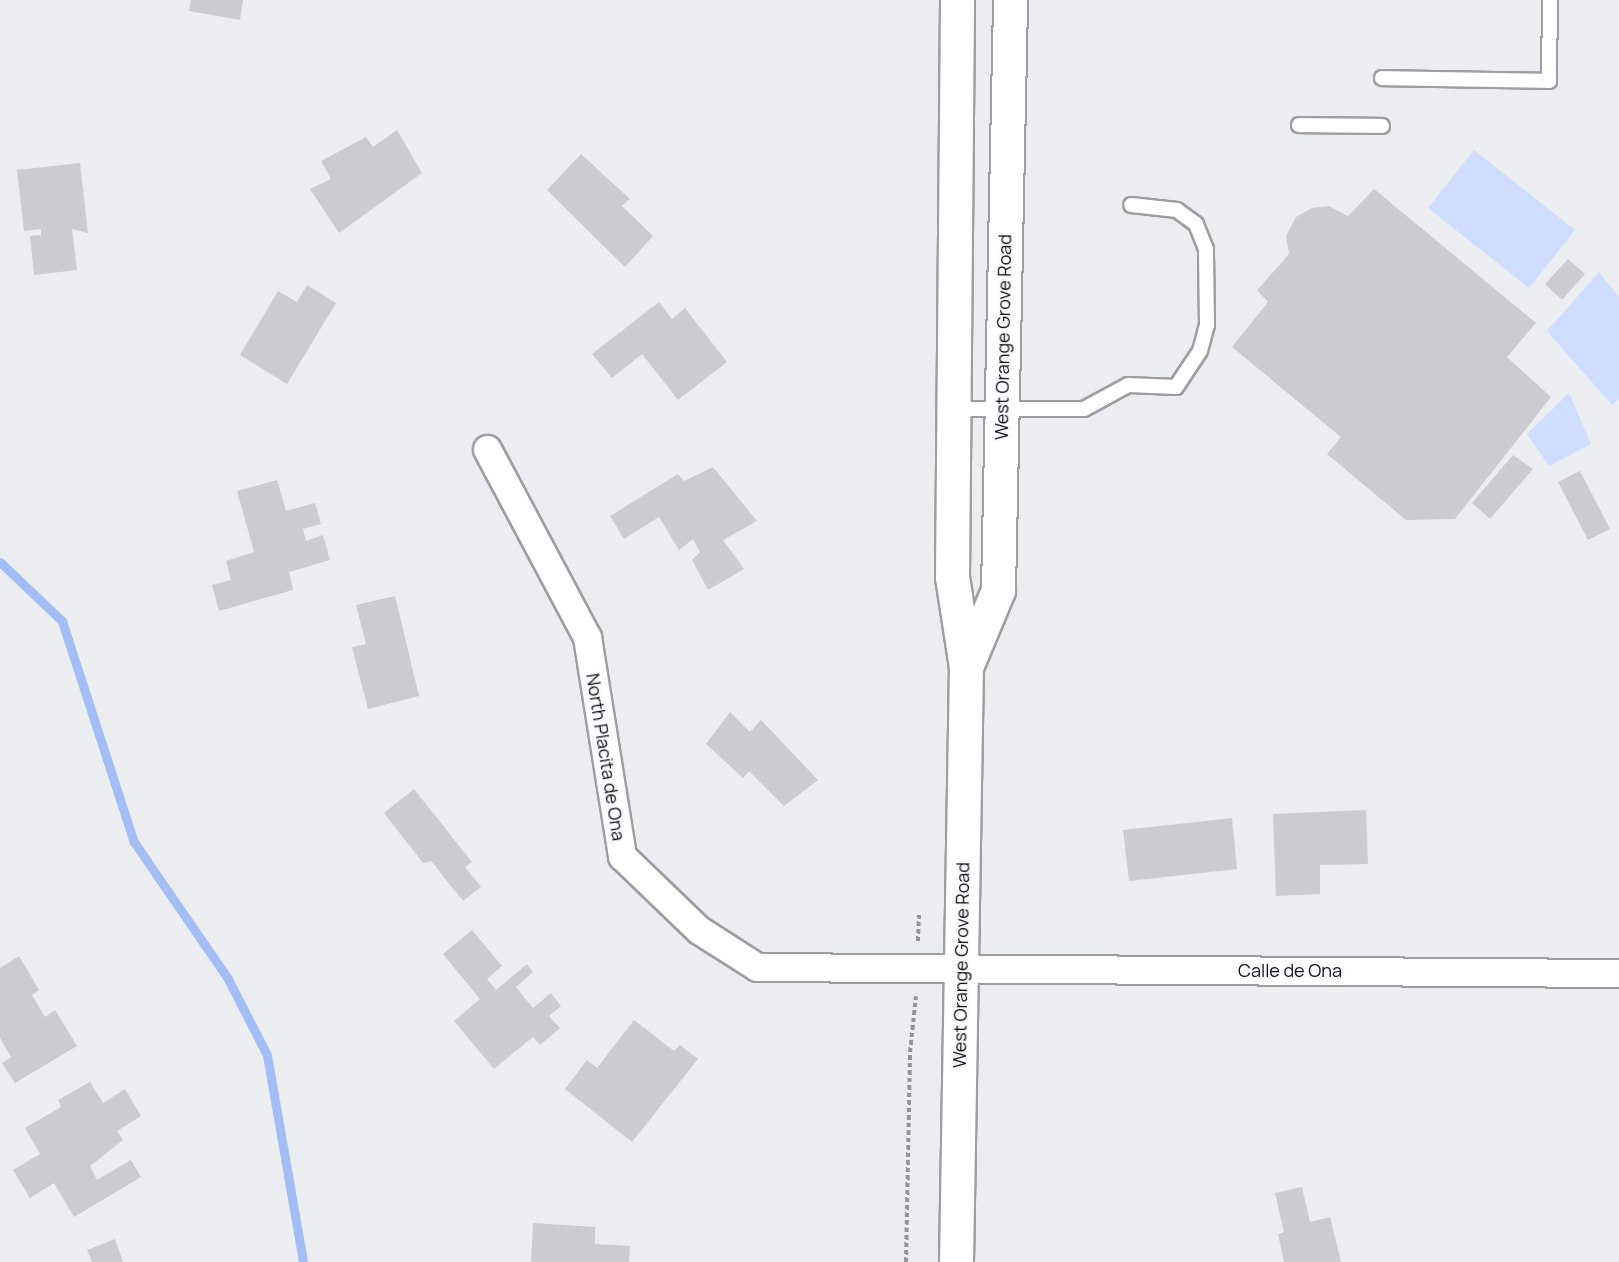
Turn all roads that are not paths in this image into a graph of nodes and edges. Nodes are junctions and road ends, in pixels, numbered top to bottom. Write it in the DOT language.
graph roads {
  1 [pos="957,0"];
  2 [pos="1010,0"];
  3 [pos="1550,0"];
  4 [pos="1382,78"];
  5 [pos="1299,125"];
  6 [pos="1382,126"];
  7 [pos="1131,205"];
  8 [pos="954,409"];
  9 [pos="1001,409"];
  10 [pos="488,449"];
  11 [pos="966,667"];
  12 [pos="960,967"];
  13 [pos="1619,973"];
  14 [pos="956,1262"];
  1 -- 8 [label="main road, West Orange Grove Road"];
  2 -- 9 [label="main road, West Orange Grove Road"];
  3 -- 4 [label="lane"];
  5 -- 6 [label="lane"];
  7 -- 9 [label="lane"];
  8 -- 9 [label="lane"];
  8 -- 11 [label="main road, West Orange Grove Road"];
  9 -- 11 [label="main road, West Orange Grove Road"];
  10 -- 12 [label="street, North Placita de Ona"];
  11 -- 12 [label="main road, West Orange Grove Road"];
  12 -- 13 [label="street, Calle de Ona"];
  12 -- 14 [label="main road, West Orange Grove Road"];
}
